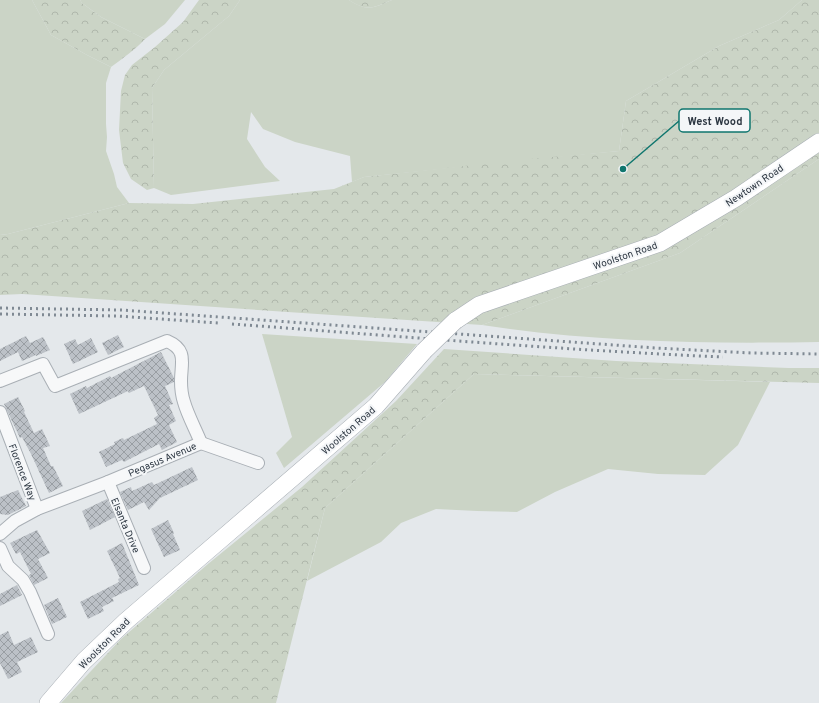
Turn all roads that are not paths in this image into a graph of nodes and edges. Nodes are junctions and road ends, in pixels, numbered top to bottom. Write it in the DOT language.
graph roads {
  1 [pos="819,142"];
  2 [pos="688,227"];
  3 [pos="0,381"];
  4 [pos="0,412"];
  5 [pos="201,443"];
  6 [pos="258,464"];
  7 [pos="108,482"];
  8 [pos="37,509"];
  9 [pos="0,534"];
  10 [pos="0,548"];
  11 [pos="144,568"];
  12 [pos="48,634"];
  13 [pos="48,703"];
  1 -- 2 [label="street, Newtown Road"];
  2 -- 13 [label="street, Woolston Road, bridge"];
  3 -- 5 [label="street, Pegasus Avenue"];
  4 -- 8 [label="street, Florence Way"];
  5 -- 6 [label="street"];
  5 -- 7 [label="street, Pegasus Avenue"];
  7 -- 8 [label="street, Pegasus Avenue"];
  7 -- 11 [label="street, Elsanta Drive"];
  8 -- 9 [label="street, Pegasus Avenue"];
  10 -- 12 [label="street"];
}
